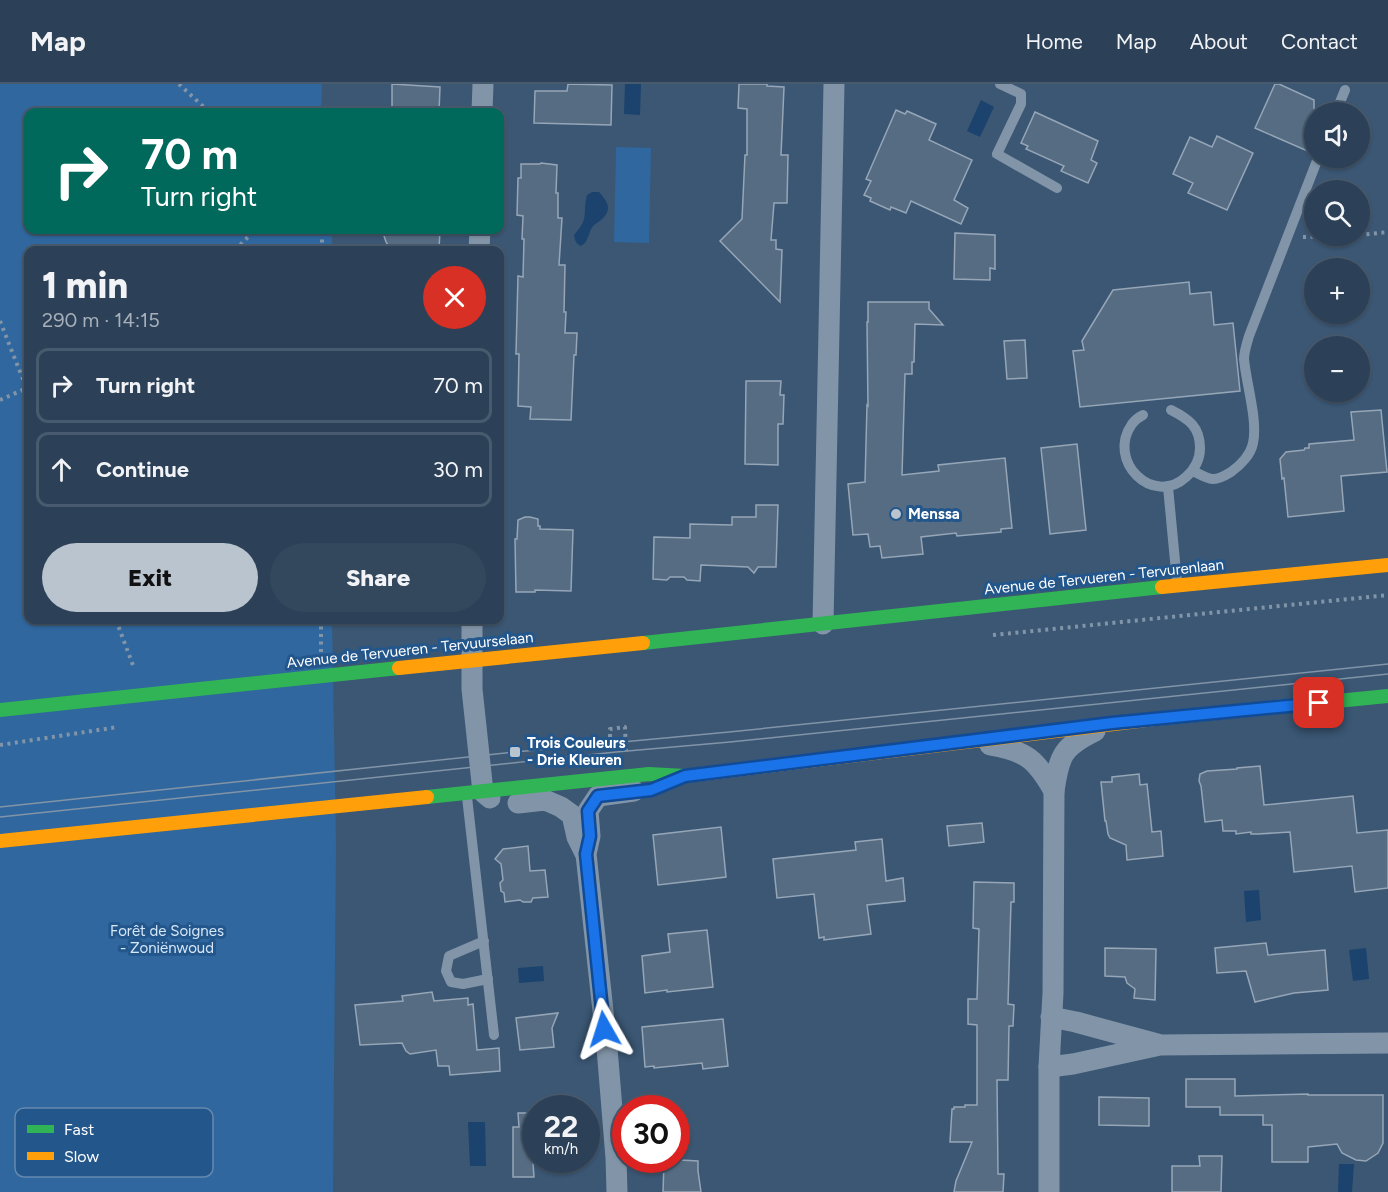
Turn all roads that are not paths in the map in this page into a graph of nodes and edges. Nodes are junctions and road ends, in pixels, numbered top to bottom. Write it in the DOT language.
graph roads {
  1 [pos="483,84"];
  2 [pos="834,84"];
  3 [pos="1000,84"];
  4 [pos="1345,90"];
  5 [pos="1340,102"];
  6 [pos="483,108"];
  7 [pos="1314,168"];
  8 [pos="1057,188"];
  9 [pos="1171,410"];
  10 [pos="1143,415"];
  11 [pos="1193,471"];
  12 [pos="1168,487"];
  13 [pos="1388,565"];
  14 [pos="1178,585"];
  15 [pos="472,624"];
  16 [pos="823,624"];
  17 [pos="472,661"];
  18 [pos="1388,696"];
  19 [pos="0,710"];
  20 [pos="1112,723"];
  21 [pos="966,741"];
  22 [pos="685,776"];
  23 [pos="1054,791"];
  24 [pos="475,793"];
  25 [pos="0,841"];
  26 [pos="586,854"];
  27 [pos="484,941"];
  28 [pos="488,979"];
  29 [pos="1051,1017"];
  30 [pos="494,1035"];
  31 [pos="1388,1043"];
  32 [pos="1160,1045"];
  33 [pos="1049,1067"];
  34 [pos="617,1192"];
  35 [pos="1049,1192"];
  1 -- 6 [label="street"];
  2 -- 16 [label="street"];
  3 -- 8 [label="lane"];
  4 -- 5 [label="lane"];
  7 -- 11 [label="lane"];
  9 -- 11 [label="lane"];
  10 -- 12 [label="lane"];
  11 -- 12 [label="lane"];
  12 -- 14 [label="lane"];
  13 -- 14 [label="main road, Avenue de Tervueren - Tervurenlaan"];
  14 -- 16 [label="main road, Avenue de Tervueren - Tervurenlaan"];
  15 -- 17 [label="street"];
  16 -- 17 [label="main road, Avenue de Tervueren - Tervuurselaan"];
  17 -- 19 [label="main road, Avenue de Tervueren - Tervuurselaan"];
  17 -- 24 [label="street"];
  18 -- 20 [label="main road"];
  20 -- 21 [label="main road"];
  20 -- 23 [label="street"];
  21 -- 22 [label="main road"];
  21 -- 23 [label="street"];
  22 -- 24 [label="main road"];
  22 -- 26 [label="street"];
  23 -- 29 [label="street"];
  24 -- 25 [label="main road"];
  24 -- 26 [label="street"];
  24 -- 27 [label="lane"];
  26 -- 34 [label="street"];
  27 -- 28 [label="lane"];
  27 -- 28 [label="lane"];
  28 -- 30 [label="lane"];
  29 -- 32 [label="street"];
  29 -- 33 [label="street"];
  31 -- 32 [label="street"];
  32 -- 33 [label="street"];
  33 -- 35 [label="street"];
}
